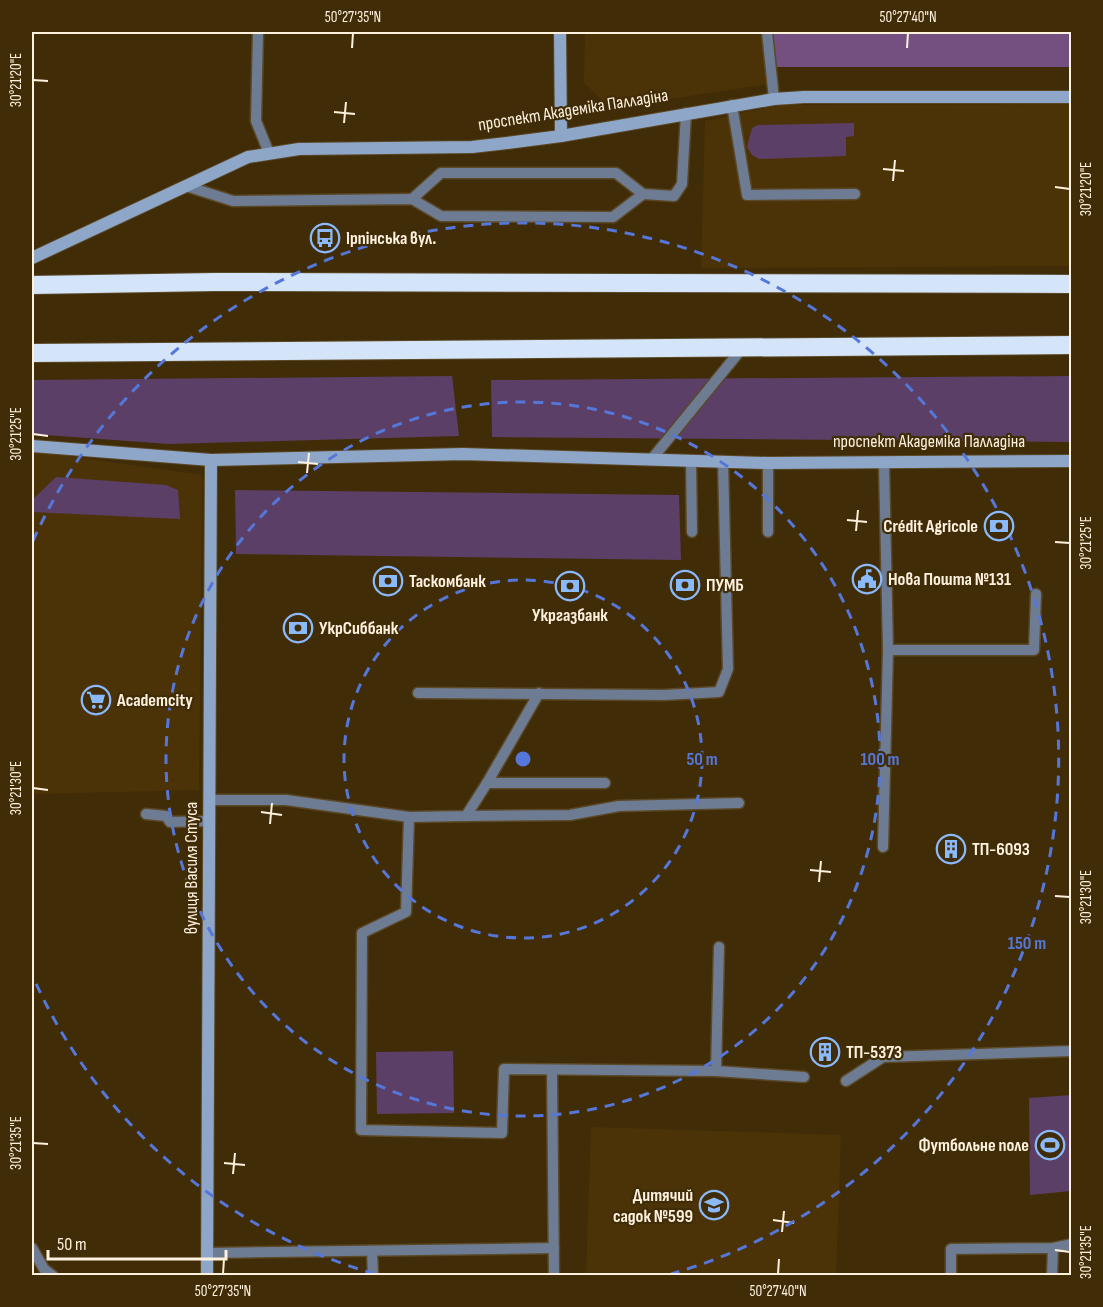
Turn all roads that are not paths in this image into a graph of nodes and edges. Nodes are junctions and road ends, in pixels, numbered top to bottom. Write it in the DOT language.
graph roads {
  1 [pos="258,32"];
  2 [pos="560,32"];
  3 [pos="767,32"];
  4 [pos="1071,97"];
  5 [pos="774,99"];
  6 [pos="732,105"];
  7 [pos="686,113"];
  8 [pos="561,136"];
  9 [pos="269,153"];
  10 [pos="186,186"];
  11 [pos="644,194"];
  12 [pos="855,194"];
  13 [pos="412,199"];
  14 [pos="32,258"];
  15 [pos="1071,284"];
  16 [pos="32,285"];
  17 [pos="1071,345"];
  18 [pos="744,346"];
  19 [pos="32,352"];
  20 [pos="32,446"];
  21 [pos="211,460"];
  22 [pos="651,460"];
  23 [pos="691,461"];
  24 [pos="723,461"];
  25 [pos="1071,461"];
  26 [pos="768,463"];
  27 [pos="884,463"];
  28 [pos="692,532"];
  29 [pos="768,532"];
  30 [pos="1036,594"];
  31 [pos="888,650"];
  32 [pos="418,693"];
  33 [pos="540,693"];
  34 [pos="487,783"];
  35 [pos="605,783"];
  36 [pos="209,800"];
  37 [pos="739,803"];
  38 [pos="146,813"];
  39 [pos="465,816"];
  40 [pos="409,817"];
  41 [pos="209,821"];
  42 [pos="883,847"];
  43 [pos="719,947"];
  44 [pos="1071,1051"];
  45 [pos="552,1070"];
  46 [pos="716,1071"];
  47 [pos="804,1077"];
  48 [pos="846,1081"];
  49 [pos="1071,1244"];
  50 [pos="32,1248"];
  51 [pos="554,1248"];
  52 [pos="1053,1248"];
  53 [pos="372,1251"];
  54 [pos="207,1252"];
  55 [pos="53,1275"];
  56 [pos="207,1275"];
  57 [pos="373,1275"];
  58 [pos="554,1275"];
  59 [pos="951,1275"];
  60 [pos="1052,1275"];
  1 -- 9 [label="lane"];
  2 -- 8 [label="street"];
  3 -- 5 [label="lane"];
  4 -- 5 [label="street, проспект Академіка Палладіна"];
  5 -- 6 [label="street, проспект Академіка Палладіна"];
  6 -- 7 [label="street, проспект Академіка Палладіна"];
  6 -- 12 [label="lane"];
  7 -- 8 [label="street, проспект Академіка Палладіна"];
  7 -- 11 [label="lane"];
  8 -- 9 [label="street, проспект Академіка Палладіна"];
  9 -- 10 [label="street, проспект Академіка Палладіна"];
  10 -- 13 [label="lane"];
  10 -- 14 [label="street, проспект Академіка Палладіна"];
  11 -- 13 [label="lane"];
  11 -- 13 [label="lane"];
  15 -- 16 [label="highway"];
  17 -- 18 [label="highway"];
  18 -- 19 [label="highway"];
  18 -- 22 [label="lane"];
  20 -- 21 [label="street, проспект Академіка Палладіна"];
  21 -- 22 [label="street, проспект Академіка Палладіна"];
  21 -- 36 [label="street, вулиця Василя Стуса"];
  22 -- 23 [label="street, проспект Академіка Палладіна"];
  23 -- 24 [label="street, проспект Академіка Палладіна"];
  23 -- 28 [label="lane"];
  24 -- 26 [label="street, проспект Академіка Палладіна"];
  24 -- 33 [label="lane"];
  25 -- 27 [label="street, проспект Академіка Палладіна"];
  26 -- 27 [label="street, проспект Академіка Палладіна"];
  26 -- 29 [label="lane"];
  27 -- 31 [label="lane"];
  30 -- 31 [label="lane"];
  31 -- 42 [label="lane"];
  32 -- 33 [label="lane"];
  33 -- 34 [label="lane"];
  34 -- 35 [label="lane"];
  34 -- 39 [label="lane"];
  36 -- 40 [label="lane"];
  36 -- 41 [label="street, вулиця Василя Стуса"];
  37 -- 39 [label="lane"];
  38 -- 41 [label="lane"];
  39 -- 40 [label="lane"];
  40 -- 45 [label="lane"];
  41 -- 54 [label="street, вулиця Василя Стуса"];
  43 -- 46 [label="lane"];
  44 -- 48 [label="lane"];
  45 -- 46 [label="lane"];
  45 -- 51 [label="lane"];
  46 -- 47 [label="lane"];
  49 -- 52 [label="lane"];
  50 -- 55 [label="lane"];
  51 -- 53 [label="lane"];
  51 -- 58 [label="lane"];
  52 -- 59 [label="lane"];
  52 -- 60 [label="lane"];
  53 -- 54 [label="lane"];
  53 -- 57 [label="lane"];
  54 -- 56 [label="street, вулиця Василя Стуса"];
}
